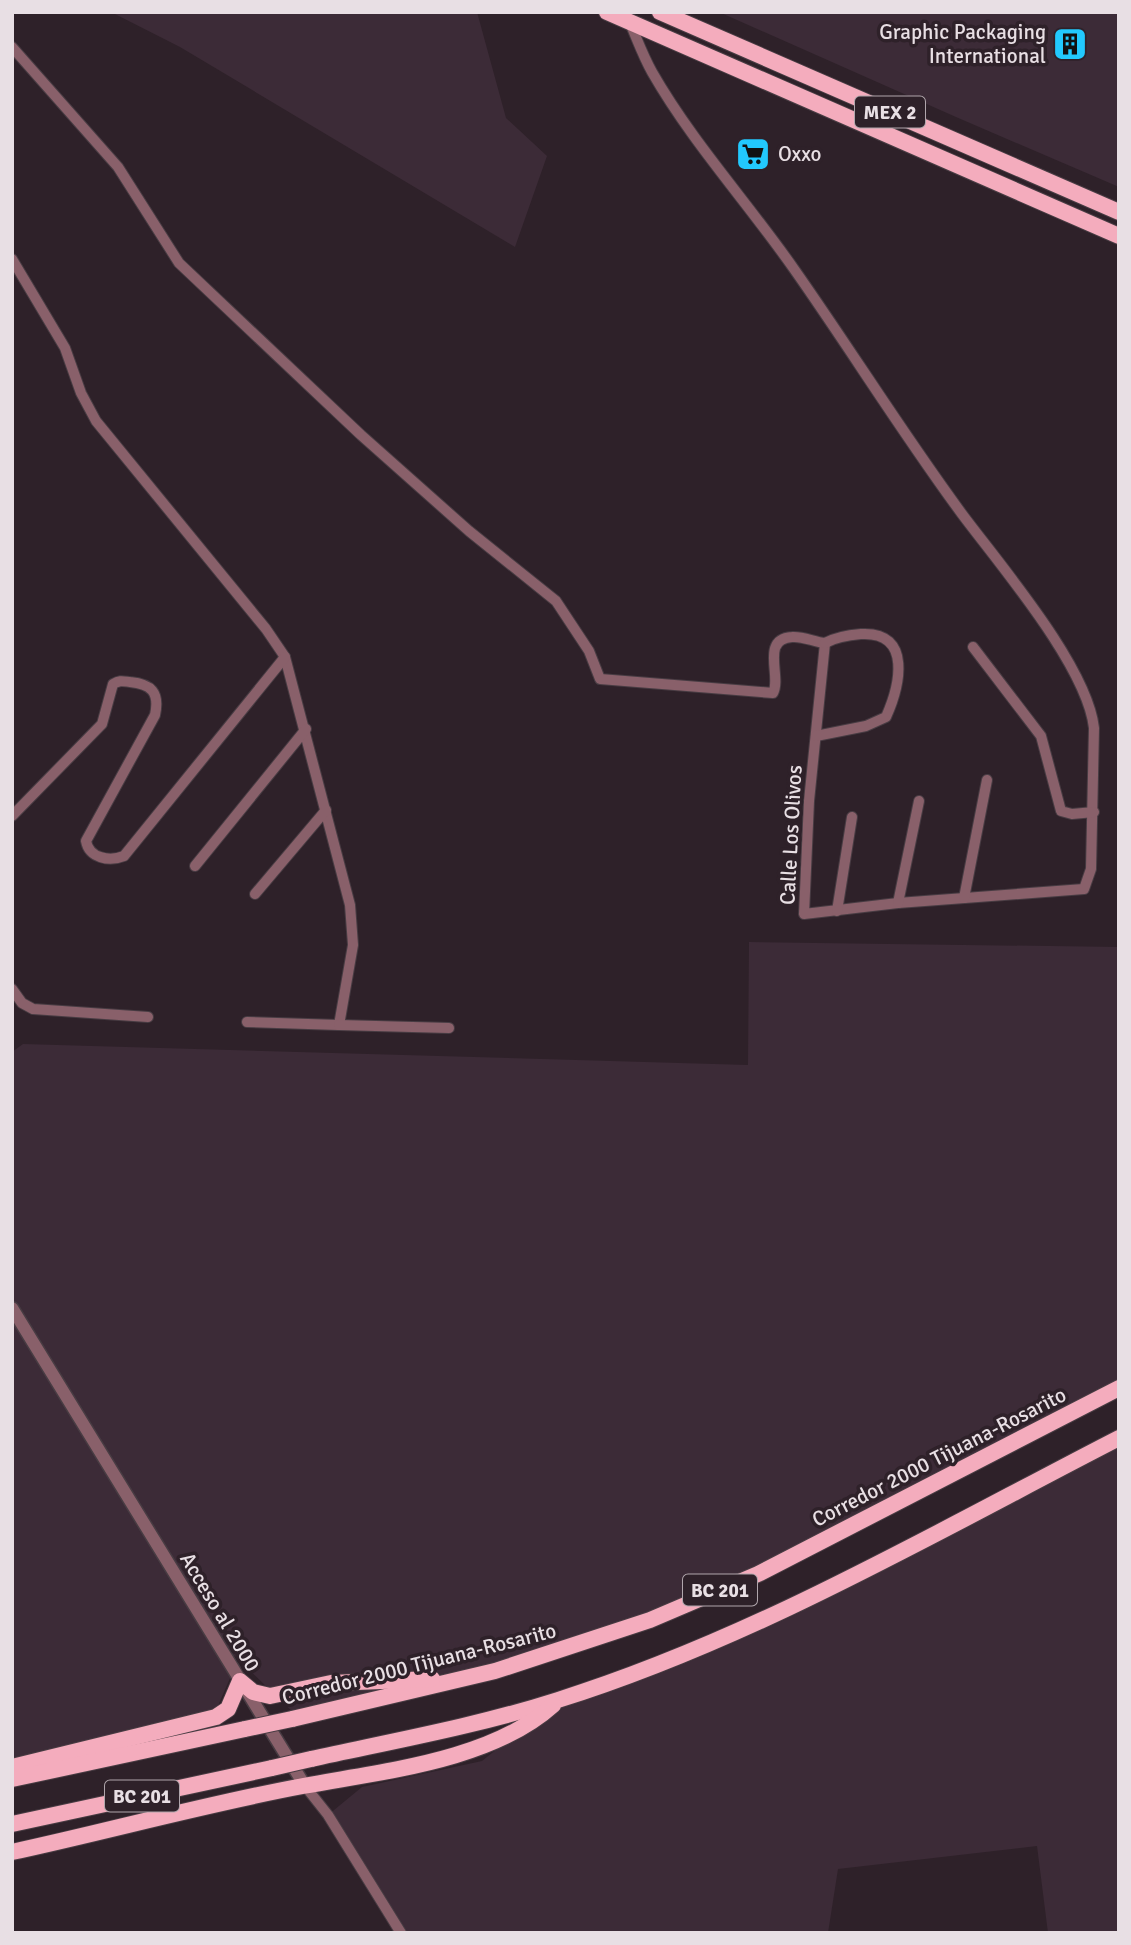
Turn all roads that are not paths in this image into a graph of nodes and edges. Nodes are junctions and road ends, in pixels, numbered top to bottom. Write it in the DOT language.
graph roads {
  1 [pos="607,12"];
  2 [pos="660,12"];
  3 [pos="630,23"];
  4 [pos="12,47"];
  5 [pos="1119,212"];
  6 [pos="1119,236"];
  7 [pos="12,259"];
  8 [pos="825,643"];
  9 [pos="973,647"];
  10 [pos="285,657"];
  11 [pos="306,729"];
  12 [pos="816,736"];
  13 [pos="987,780"];
  14 [pos="919,801"];
  15 [pos="326,810"];
  16 [pos="1094,812"];
  17 [pos="12,816"];
  18 [pos="852,817"];
  19 [pos="195,866"];
  20 [pos="255,894"];
  21 [pos="964,898"];
  22 [pos="898,903"];
  23 [pos="837,911"];
  24 [pos="12,989"];
  25 [pos="148,1017"];
  26 [pos="247,1022"];
  27 [pos="339,1024"];
  28 [pos="449,1028"];
  29 [pos="12,1308"];
  30 [pos="1119,1388"];
  31 [pos="1119,1438"];
  32 [pos="240,1681"];
  33 [pos="452,1681"];
  34 [pos="558,1700"];
  35 [pos="12,1767"];
  36 [pos="12,1779"];
  37 [pos="305,1786"];
  38 [pos="12,1824"];
  39 [pos="14,1850"];
  40 [pos="401,1933"];
  1 -- 3 [label="highway, MEX 2"];
  2 -- 5 [label="highway, MEX 2"];
  3 -- 6 [label="highway, MEX 2"];
  3 -- 16 [label="street"];
  4 -- 8 [label="street"];
  7 -- 10 [label="street"];
  8 -- 12 [label="street, Calle Los Olivos"];
  8 -- 12 [label="street"];
  9 -- 16 [label="street"];
  10 -- 11 [label="street"];
  10 -- 17 [label="street"];
  11 -- 15 [label="street"];
  11 -- 19 [label="street"];
  12 -- 23 [label="street, Calle Los Olivos"];
  13 -- 21 [label="street"];
  14 -- 22 [label="street"];
  15 -- 20 [label="street"];
  15 -- 27 [label="street"];
  16 -- 21 [label="street, Calle Los Olivos"];
  18 -- 23 [label="street"];
  21 -- 22 [label="street, Calle Los Olivos"];
  22 -- 23 [label="street, Calle Los Olivos"];
  24 -- 25 [label="street"];
  26 -- 27 [label="street"];
  27 -- 28 [label="street"];
  29 -- 32 [label="street, Acceso al 2000"];
  30 -- 33 [label="highway, Corredor 2000 Tijuana-Rosarito / BC 201"];
  31 -- 34 [label="highway, BC 201"];
  32 -- 33 [label="highway"];
  32 -- 35 [label="highway"];
  32 -- 37 [label="street, Acceso al 2000"];
  33 -- 36 [label="highway, Corredor 2000 Tijuana-Rosarito / BC 201, bridge"];
  34 -- 37 [label="highway"];
  34 -- 38 [label="highway, BC 201, bridge"];
  37 -- 39 [label="highway"];
  37 -- 40 [label="street, Acceso al 2000"];
}
